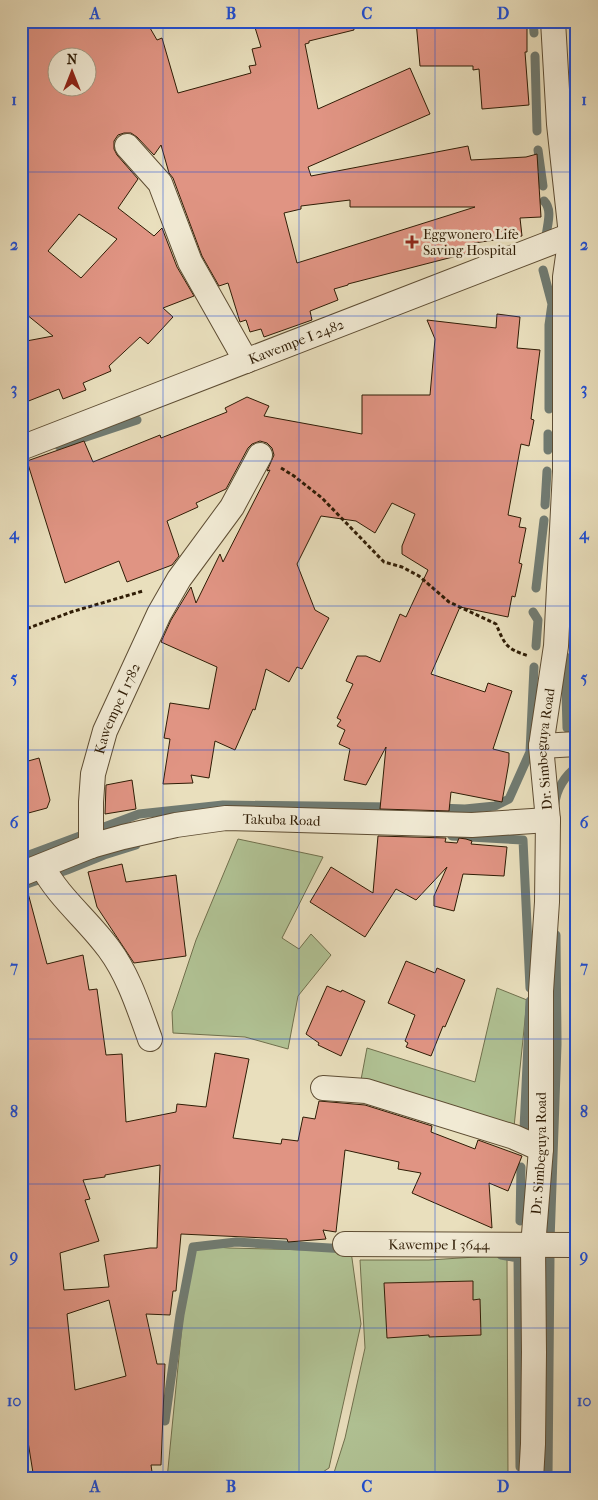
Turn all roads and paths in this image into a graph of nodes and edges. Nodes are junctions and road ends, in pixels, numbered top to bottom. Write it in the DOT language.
graph roads {
  1 [pos="553,21"];
  2 [pos="567,83"];
  3 [pos="127,146"];
  4 [pos="571,235"];
  5 [pos="571,279"];
  6 [pos="246,361"];
  7 [pos="22,446"];
  8 [pos="260,455"];
  9 [pos="179,579"];
  10 [pos="21,631"];
  11 [pos="553,664"];
  12 [pos="577,744"];
  13 [pos="541,746"];
  14 [pos="548,820"];
  15 [pos="91,846"];
  16 [pos="32,870"];
  17 [pos="150,1040"];
  18 [pos="323,1088"];
  19 [pos="541,1149"];
  20 [pos="345,1244"];
  21 [pos="577,1245"];
  22 [pos="533,1246"];
  23 [pos="530,1479"];
  1 -- 2 [label="street, Dr. Simbeguya Road"];
  2 -- 4 [label="street, Dr. Simbeguya Road"];
  3 -- 6 [label="street"];
  4 -- 5 [label="street, Dr. Simbeguya Road"];
  4 -- 6 [label="street, Kawempe I 2482"];
  5 -- 11 [label="street, Dr. Simbeguya Road"];
  6 -- 7 [label="street, Kawempe I 2482"];
  8 -- 9 [label="street, Kawempe I 1782"];
  8 -- 11 [label="path"];
  9 -- 10 [label="path"];
  9 -- 15 [label="street, Kawempe I 1782"];
  11 -- 13 [label="street, Dr. Simbeguya Road"];
  12 -- 13 [label="street"];
  13 -- 14 [label="street, Dr. Simbeguya Road"];
  14 -- 15 [label="street, Takuba Road"];
  14 -- 19 [label="street, Dr. Simbeguya Road"];
  15 -- 16 [label="street, Takuba Road"];
  16 -- 17 [label="street"];
  18 -- 19 [label="street"];
  19 -- 22 [label="street, Dr. Simbeguya Road"];
  20 -- 22 [label="street, Kawempe I 3644"];
  21 -- 22 [label="street, Kawempe I 3644"];
  22 -- 23 [label="street, Dr. Simbeguya Road"];
}
